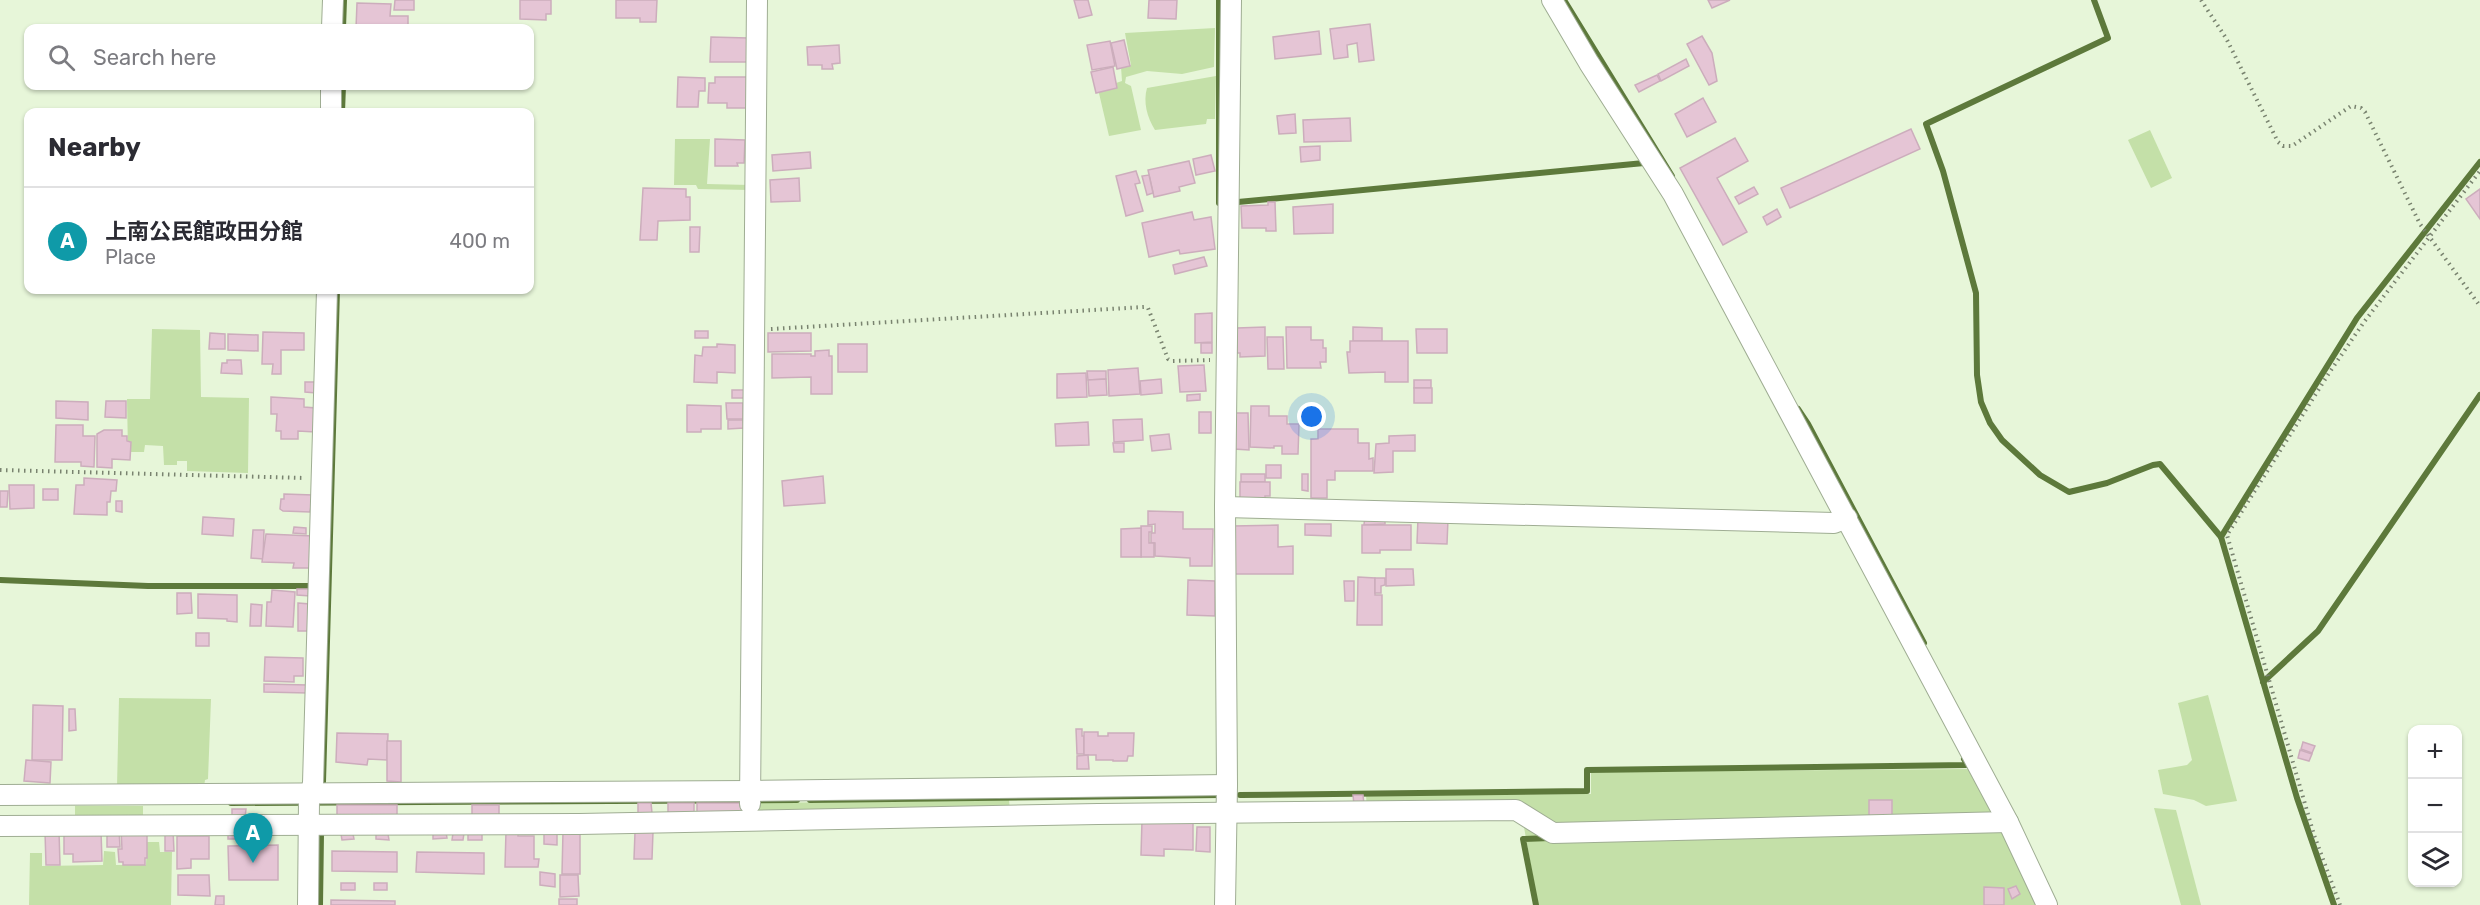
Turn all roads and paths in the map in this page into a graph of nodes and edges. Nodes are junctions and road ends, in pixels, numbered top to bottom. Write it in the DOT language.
graph roads {
  1 [pos="333,0"];
  2 [pos="757,0"];
  3 [pos="1231,0"];
  4 [pos="1552,0"];
  5 [pos="2201,0"];
  6 [pos="332,24"];
  7 [pos="331,90"];
  8 [pos="331,108"];
  9 [pos="2480,171"];
  10 [pos="2427,232"];
  11 [pos="327,294"];
  12 [pos="2480,306"];
  13 [pos="764,330"];
  14 [pos="1215,360"];
  15 [pos="0,470"];
  16 [pos="323,478"];
  17 [pos="1225,507"];
  18 [pos="1843,520"];
  19 [pos="1220,785"];
  20 [pos="0,795"];
  21 [pos="310,800"];
  22 [pos="750,803"];
  23 [pos="1220,813"];
  24 [pos="2008,822"];
  25 [pos="0,826"];
  26 [pos="310,826"];
  27 [pos="308,905"];
  28 [pos="1225,905"];
  29 [pos="2047,905"];
  30 [pos="2340,905"];
  1 -- 6 [label="street"];
  2 -- 22 [label="street"];
  3 -- 17 [label="street"];
  4 -- 18 [label="street"];
  5 -- 10 [label="path"];
  7 -- 8 [label="street"];
  9 -- 10 [label="path"];
  10 -- 12 [label="path"];
  10 -- 30 [label="path"];
  11 -- 16 [label="street"];
  13 -- 14 [label="path"];
  15 -- 16 [label="path"];
  16 -- 21 [label="street"];
  17 -- 18 [label="street"];
  17 -- 19 [label="street"];
  18 -- 24 [label="street"];
  19 -- 22 [label="street"];
  19 -- 23 [label="street"];
  20 -- 21 [label="street"];
  21 -- 22 [label="street"];
  21 -- 26 [label="street"];
  22 -- 23 [label="street"];
  22 -- 26 [label="street"];
  23 -- 24 [label="street"];
  23 -- 28 [label="street"];
  24 -- 29 [label="street"];
  25 -- 26 [label="street"];
  26 -- 27 [label="street"];
}
